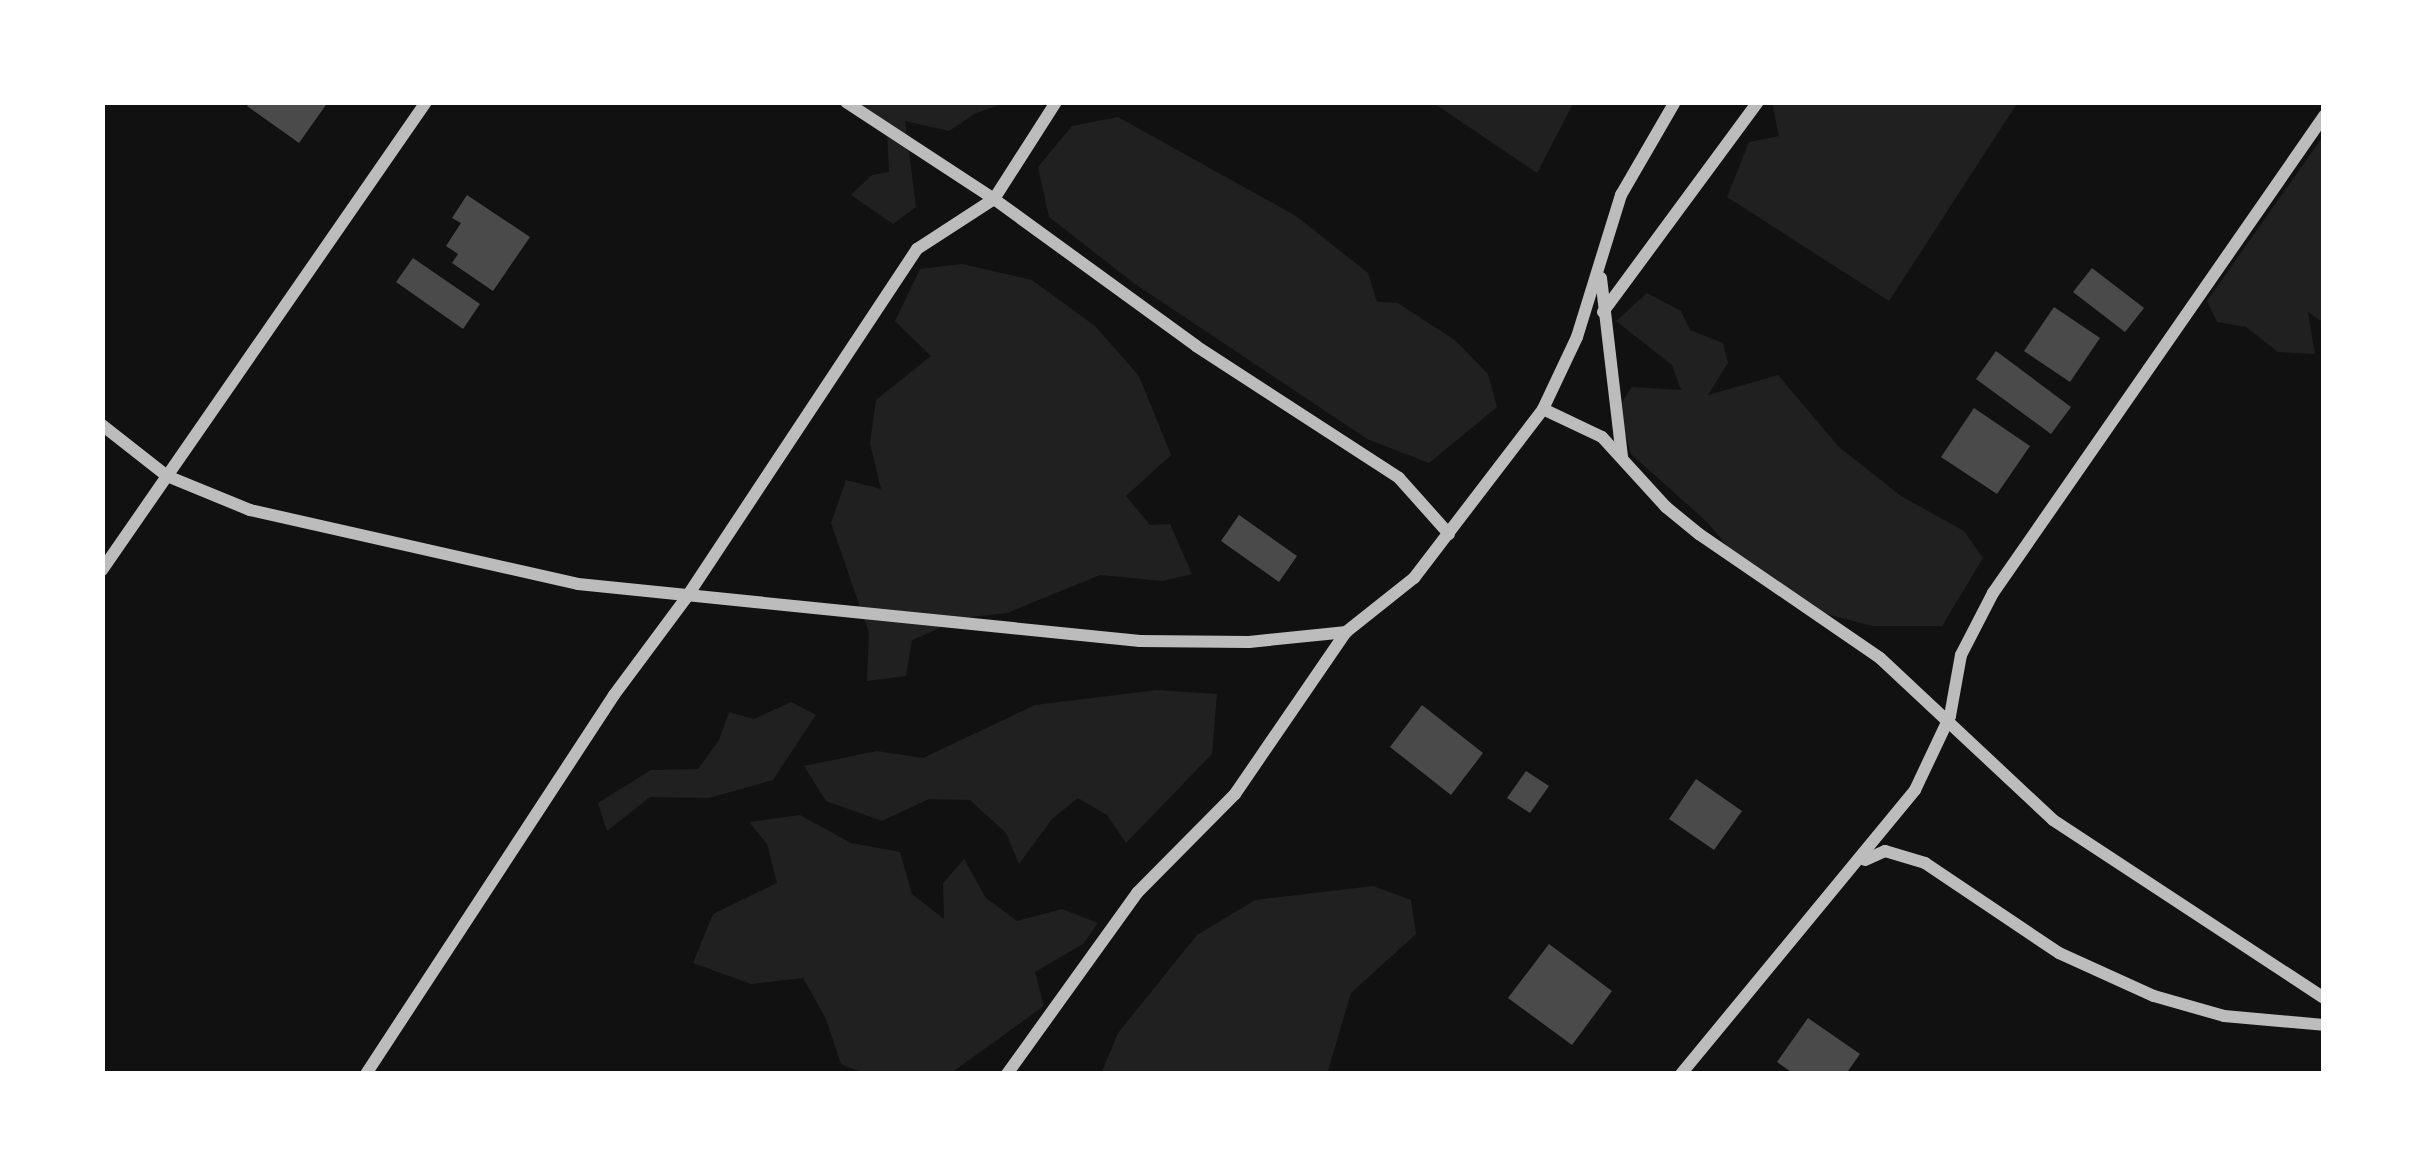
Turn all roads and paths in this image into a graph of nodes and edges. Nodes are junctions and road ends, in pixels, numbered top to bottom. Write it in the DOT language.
graph roads {
  1 [pos="426,102"];
  2 [pos="845,102"];
  3 [pos="1056,102"];
  4 [pos="1675,102"];
  5 [pos="1758,102"];
  6 [pos="2324,116"];
  7 [pos="994,199"];
  8 [pos="1601,271"];
  9 [pos="1603,312"];
  10 [pos="1543,409"];
  11 [pos="102,425"];
  12 [pos="1622,458"];
  13 [pos="167,476"];
  14 [pos="1449,534"];
  15 [pos="102,571"];
  16 [pos="686,598"];
  17 [pos="1346,632"];
  18 [pos="1948,723"];
  19 [pos="1853,870"];
  20 [pos="2324,998"];
  21 [pos="2324,1025"];
  22 [pos="366,1074"];
  23 [pos="1007,1074"];
  24 [pos="1681,1074"];
  1 -- 13 [label="street"];
  2 -- 7 [label="street"];
  3 -- 7 [label="street"];
  4 -- 8 [label="street"];
  5 -- 9 [label="street"];
  6 -- 18 [label="street"];
  7 -- 14 [label="street"];
  7 -- 16 [label="street"];
  8 -- 9 [label="street"];
  8 -- 10 [label="street"];
  9 -- 12 [label="street"];
  10 -- 12 [label="street"];
  10 -- 14 [label="street"];
  11 -- 13 [label="street"];
  12 -- 18 [label="street"];
  13 -- 15 [label="street"];
  13 -- 16 [label="street"];
  14 -- 17 [label="street"];
  16 -- 17 [label="street"];
  16 -- 22 [label="street"];
  17 -- 23 [label="street"];
  18 -- 19 [label="street"];
  18 -- 20 [label="street"];
  19 -- 21 [label="street"];
  19 -- 24 [label="street"];
}
